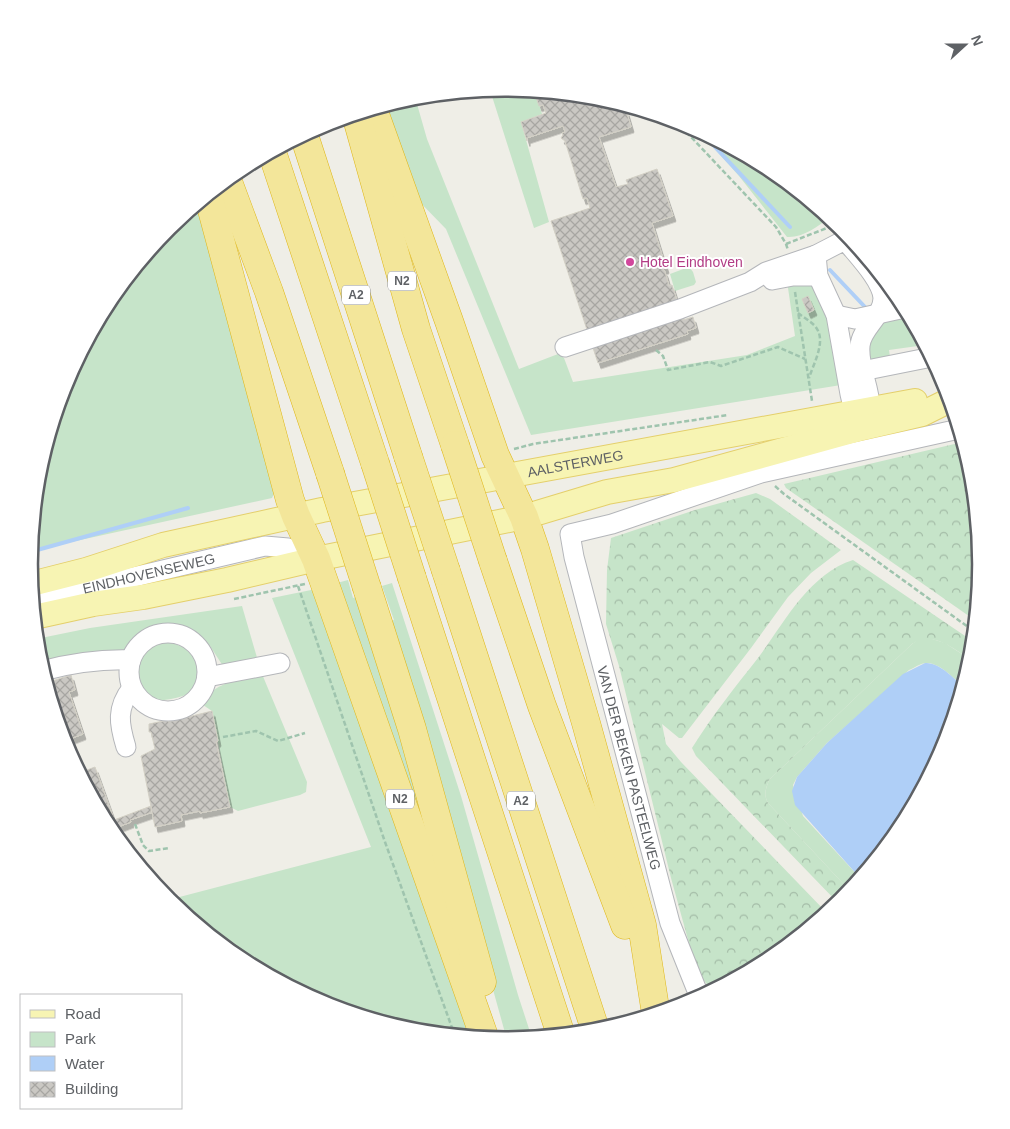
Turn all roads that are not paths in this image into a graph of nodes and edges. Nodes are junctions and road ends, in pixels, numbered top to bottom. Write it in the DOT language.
graph roads {
  1 [pos="375,116"];
  2 [pos="358,121"];
  3 [pos="306,142"];
  4 [pos="274,158"];
  5 [pos="230,187"];
  6 [pos="210,202"];
  7 [pos="839,238"];
  8 [pos="816,256"];
  9 [pos="792,270"];
  10 [pos="818,276"];
  11 [pos="890,300"];
  12 [pos="878,313"];
  13 [pos="836,315"];
  14 [pos="565,346"];
  15 [pos="924,358"];
  16 [pos="854,372"];
  17 [pos="943,402"];
  18 [pos="863,416"];
  19 [pos="953,430"];
  20 [pos="721,467"];
  21 [pos="761,473"];
  22 [pos="504,476"];
  23 [pos="296,516"];
  24 [pos="524,517"];
  25 [pos="570,534"];
  26 [pos="262,535"];
  27 [pos="316,559"];
  28 [pos="265,571"];
  29 [pos="39,582"];
  30 [pos="39,599"];
  31 [pos="40,616"];
  32 [pos="131,660"];
  33 [pos="280,663"];
  34 [pos="49,669"];
  35 [pos="207,677"];
  36 [pos="132,688"];
  37 [pos="126,747"];
  38 [pos="697,990"];
  39 [pos="654,1007"];
  40 [pos="655,1007"];
  41 [pos="593,1023"];
  42 [pos="559,1029"];
  43 [pos="482,1031"];
  44 [pos="497,1032"];
  1 -- 22 [label="highway, N2"];
  2 -- 39 [label="highway, N2, bridge"];
  3 -- 41 [label="highway, A2, bridge"];
  4 -- 42 [label="highway, A2, bridge"];
  5 -- 44 [label="highway, N2, bridge"];
  6 -- 23 [label="highway"];
  7 -- 8 [label="street"];
  8 -- 9 [label="street"];
  8 -- 10 [label="street"];
  9 -- 10 [label="street"];
  9 -- 14 [label="street"];
  10 -- 13 [label="street"];
  11 -- 12 [label="street"];
  12 -- 13 [label="street"];
  12 -- 16 [label="street"];
  13 -- 16 [label="street"];
  15 -- 16 [label="street"];
  16 -- 18 [label="street"];
  17 -- 18 [label="main road, AALSTERWEG"];
  18 -- 20 [label="main road, AALSTERWEG"];
  18 -- 22 [label="main road, AALSTERWEG"];
  19 -- 21 [label="street, AALSTERWEG"];
  20 -- 21 [label="street, AALSTERWEG"];
  20 -- 24 [label="main road, AALSTERWEG"];
  21 -- 25 [label="street, AALSTERWEG"];
  22 -- 23 [label="main road, AALSTERWEG"];
  22 -- 24 [label="highway"];
  23 -- 26 [label="main road, AALSTERWEG"];
  23 -- 27 [label="highway"];
  24 -- 27 [label="main road, AALSTERWEG"];
  24 -- 40 [label="highway, N2"];
  25 -- 38 [label="street, VAN DER BEKEN PASTEELWEG"];
  26 -- 27 [label="street"];
  26 -- 29 [label="main road, EINDHOVENSEWEG"];
  26 -- 30 [label="street, EINDHOVENSEWEG"];
  27 -- 28 [label="main road, AALSTERWEG"];
  27 -- 43 [label="highway, N2"];
  28 -- 31 [label="main road, EINDHOVENSEWEG"];
  32 -- 34 [label="street"];
  32 -- 35 [label="street"];
  32 -- 36 [label="street"];
  33 -- 35 [label="street"];
  35 -- 36 [label="street"];
  36 -- 37 [label="street"];
}
